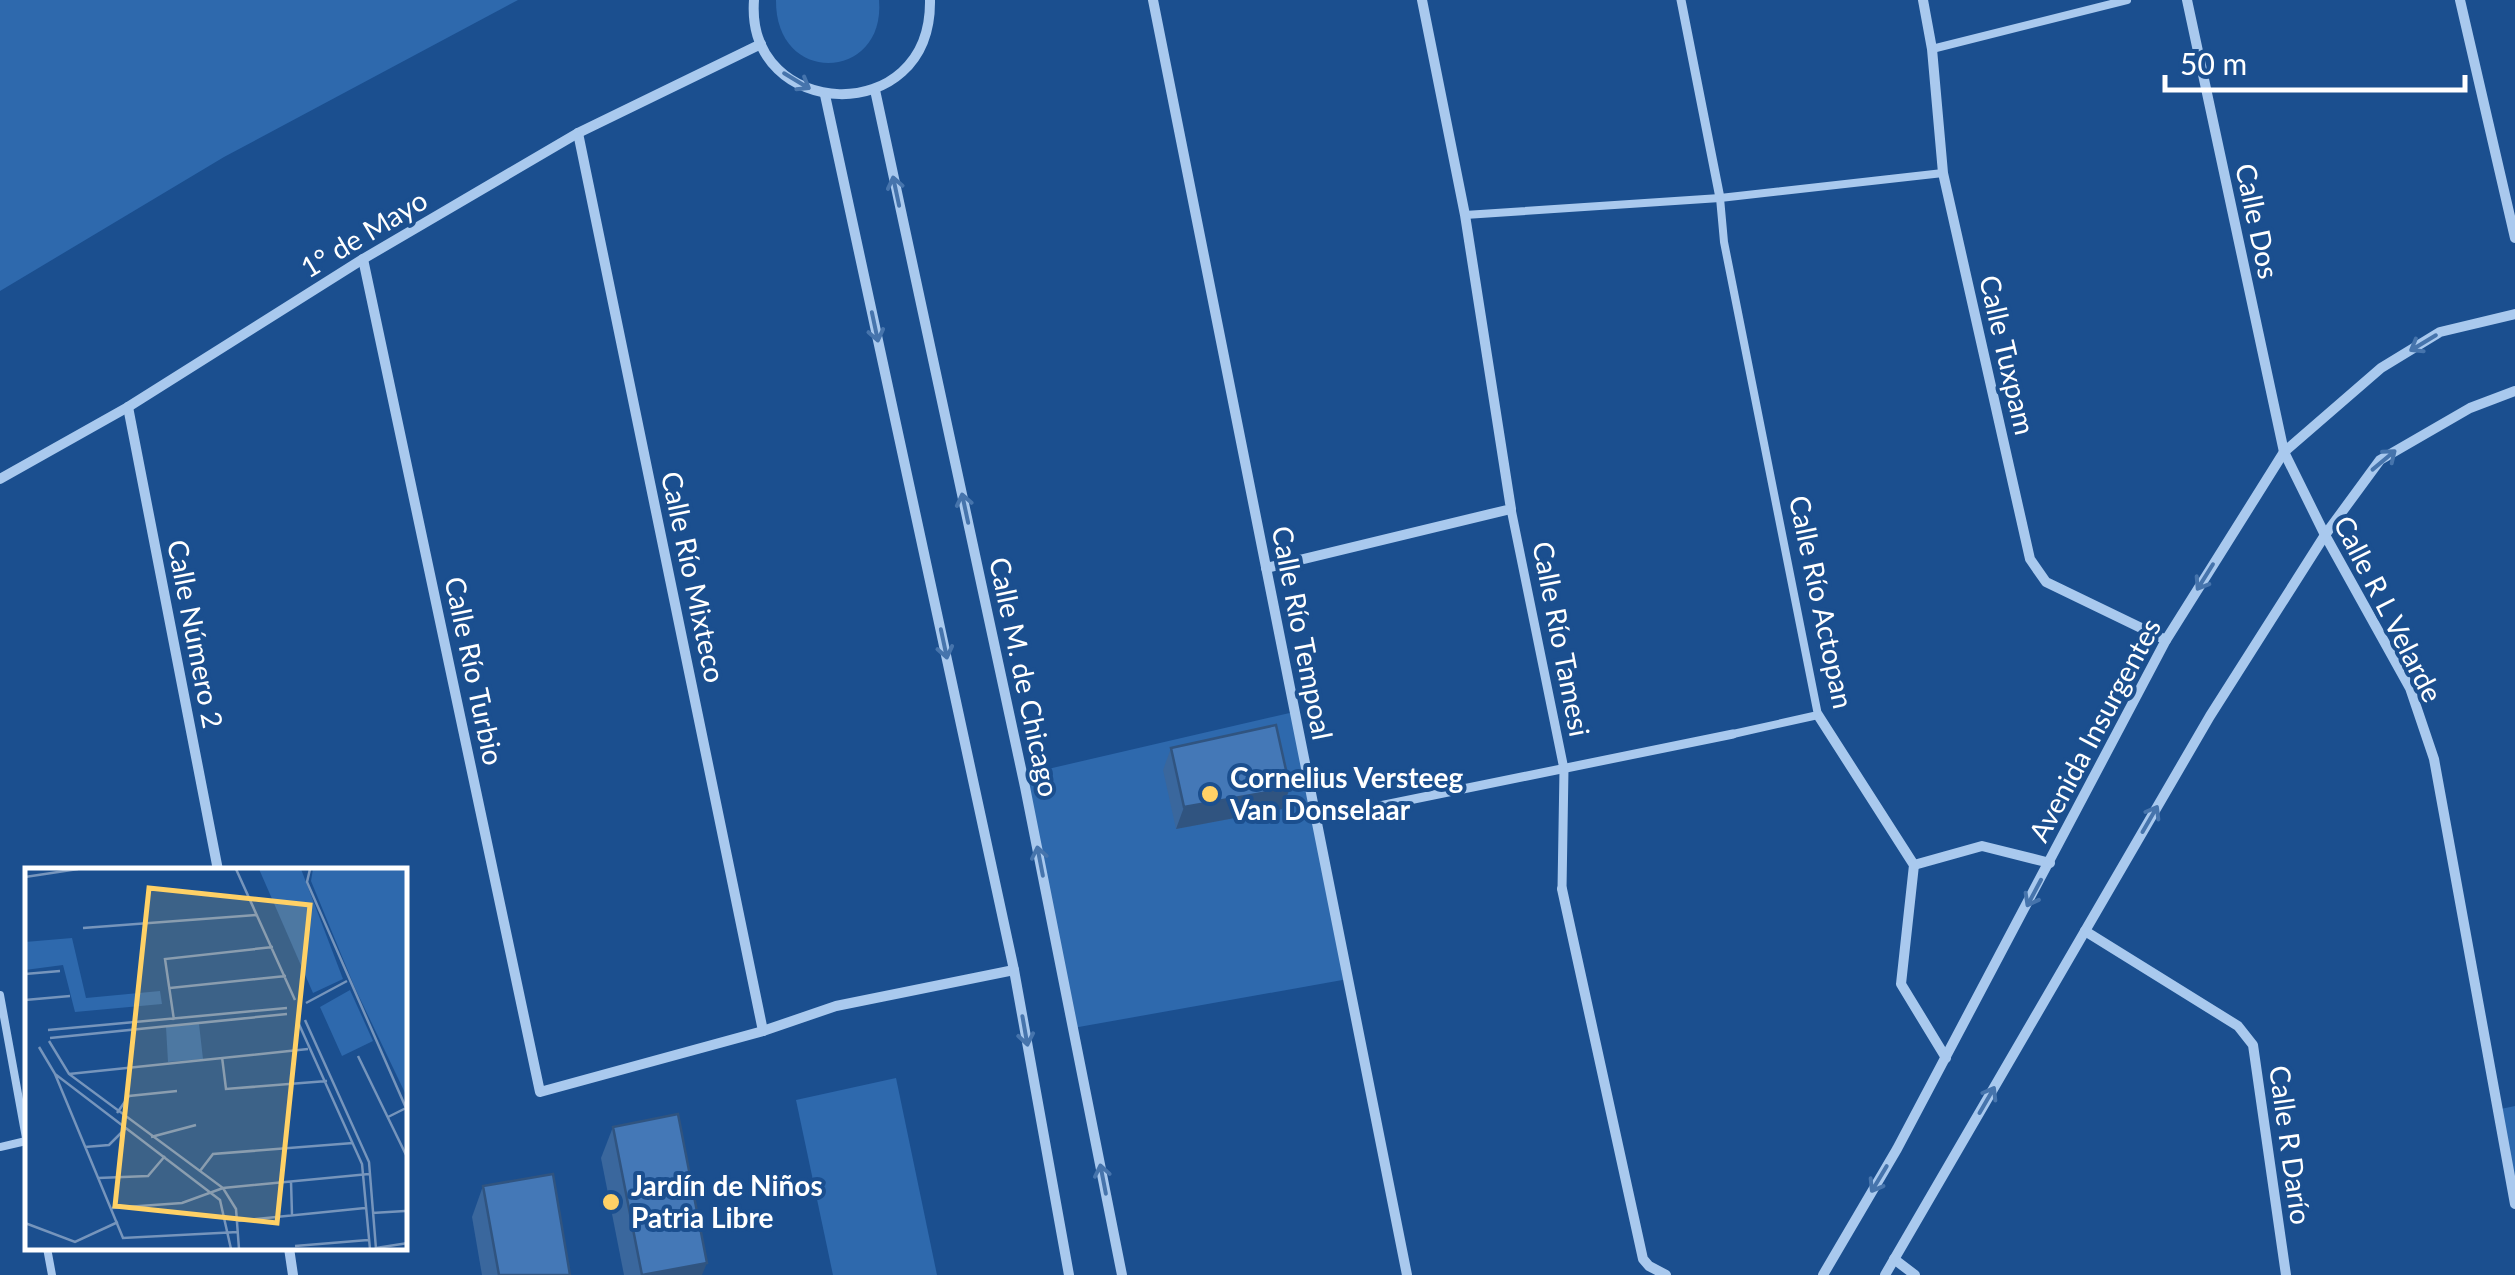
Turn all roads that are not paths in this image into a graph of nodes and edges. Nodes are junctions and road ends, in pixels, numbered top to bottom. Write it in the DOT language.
graph roads {
  1 [pos="754,0"];
  2 [pos="1152,0"];
  3 [pos="1422,0"];
  4 [pos="1681,0"];
  5 [pos="1923,0"];
  6 [pos="2127,0"];
  7 [pos="2187,0"];
  8 [pos="2460,0"];
  9 [pos="932,1"];
  10 [pos="761,44"];
  11 [pos="1932,49"];
  12 [pos="875,90"];
  13 [pos="825,94"];
  14 [pos="578,133"];
  15 [pos="1943,172"];
  16 [pos="1720,198"];
  17 [pos="1465,215"];
  18 [pos="2515,238"];
  19 [pos="363,259"];
  20 [pos="2515,314"];
  21 [pos="2515,391"];
  22 [pos="128,408"];
  23 [pos="2284,452"];
  24 [pos="0,480"];
  25 [pos="1512,508"];
  26 [pos="2325,535"];
  27 [pos="1266,568"];
  28 [pos="2166,640"];
  29 [pos="1818,715"];
  30 [pos="1733,734"];
  31 [pos="1564,769"];
  32 [pos="1316,819"];
  33 [pos="2050,864"];
  34 [pos="1914,865"];
  35 [pos="218,868"];
  36 [pos="1562,889"];
  37 [pos="2085,931"];
  38 [pos="1014,970"];
  39 [pos="0,996"];
  40 [pos="763,1031"];
  41 [pos="1946,1058"];
  42 [pos="25,1134"];
  43 [pos="25,1145"];
  44 [pos="0,1148"];
  45 [pos="2515,1204"];
  46 [pos="47,1250"];
  47 [pos="289,1250"];
  48 [pos="1894,1259"];
  49 [pos="52,1275"];
  50 [pos="293,1275"];
  51 [pos="1069,1275"];
  52 [pos="1122,1275"];
  53 [pos="1407,1275"];
  54 [pos="1666,1275"];
  55 [pos="1823,1275"];
  56 [pos="1885,1275"];
  57 [pos="1915,1275"];
  58 [pos="2286,1275"];
  1 -- 10 [label="street"];
  2 -- 27 [label="street, Calle Río Tempoal"];
  3 -- 17 [label="street, Calle Río Tamesi"];
  4 -- 16 [label="street"];
  5 -- 11 [label="street, Calle Tuxpam"];
  6 -- 11 [label="lane"];
  7 -- 23 [label="street, Calle Dos"];
  8 -- 18 [label="street"];
  9 -- 12 [label="street"];
  10 -- 13 [label="street, one-way"];
  10 -- 14 [label="street, 1° de Mayo"];
  11 -- 15 [label="street, Calle Tuxpam"];
  12 -- 13 [label="street"];
  52 -- 12 [label="street, Calle M. de Chicago, one-way"];
  13 -- 38 [label="street, one-way"];
  14 -- 19 [label="street, 1° de Mayo"];
  14 -- 40 [label="street, Calle Río Mixteco"];
  15 -- 16 [label="lane"];
  15 -- 28 [label="street, Calle Tuxpam"];
  16 -- 17 [label="lane"];
  16 -- 29 [label="lane, Calle Río Actopan"];
  17 -- 25 [label="street, Calle Río Tamesi"];
  19 -- 22 [label="street, 1° de Mayo"];
  19 -- 40 [label="street, Calle Río Turbio"];
  20 -- 23 [label="street, Avenida Insurgentes, one-way"];
  26 -- 21 [label="street, one-way"];
  22 -- 24 [label="street, 1° de Mayo"];
  22 -- 35 [label="street, Calle Número 2"];
  23 -- 26 [label="street, Calle R L Velarde"];
  23 -- 28 [label="street, Avenida Insurgentes, one-way"];
  25 -- 27 [label="street"];
  25 -- 31 [label="street, Calle Río Tamesi"];
  37 -- 26 [label="street, one-way"];
  26 -- 45 [label="street, Calle R L Velarde"];
  27 -- 32 [label="street, Calle Río Tempoal"];
  28 -- 33 [label="street, Avenida Insurgentes"];
  29 -- 30 [label="lane"];
  29 -- 34 [label="street, Calle Río Actopan"];
  30 -- 31 [label="street"];
  31 -- 32 [label="street"];
  31 -- 36 [label="street, Calle Río Tamesi"];
  32 -- 53 [label="street, Calle Río Tempoal"];
  33 -- 34 [label="street"];
  33 -- 41 [label="street, Avenida Insurgentes, one-way"];
  34 -- 41 [label="street"];
  36 -- 54 [label="street, Calle Río Tamesi"];
  48 -- 37 [label="street, one-way"];
  37 -- 58 [label="street, Calle R Darío"];
  38 -- 40 [label="street"];
  38 -- 51 [label="street, one-way"];
  39 -- 42 [label="lane"];
  41 -- 55 [label="street, Avenida Insurgentes, one-way"];
  43 -- 44 [label="lane"];
  46 -- 49 [label="lane"];
  47 -- 50 [label="street"];
  48 -- 56 [label="street"];
  48 -- 57 [label="street"];
}
